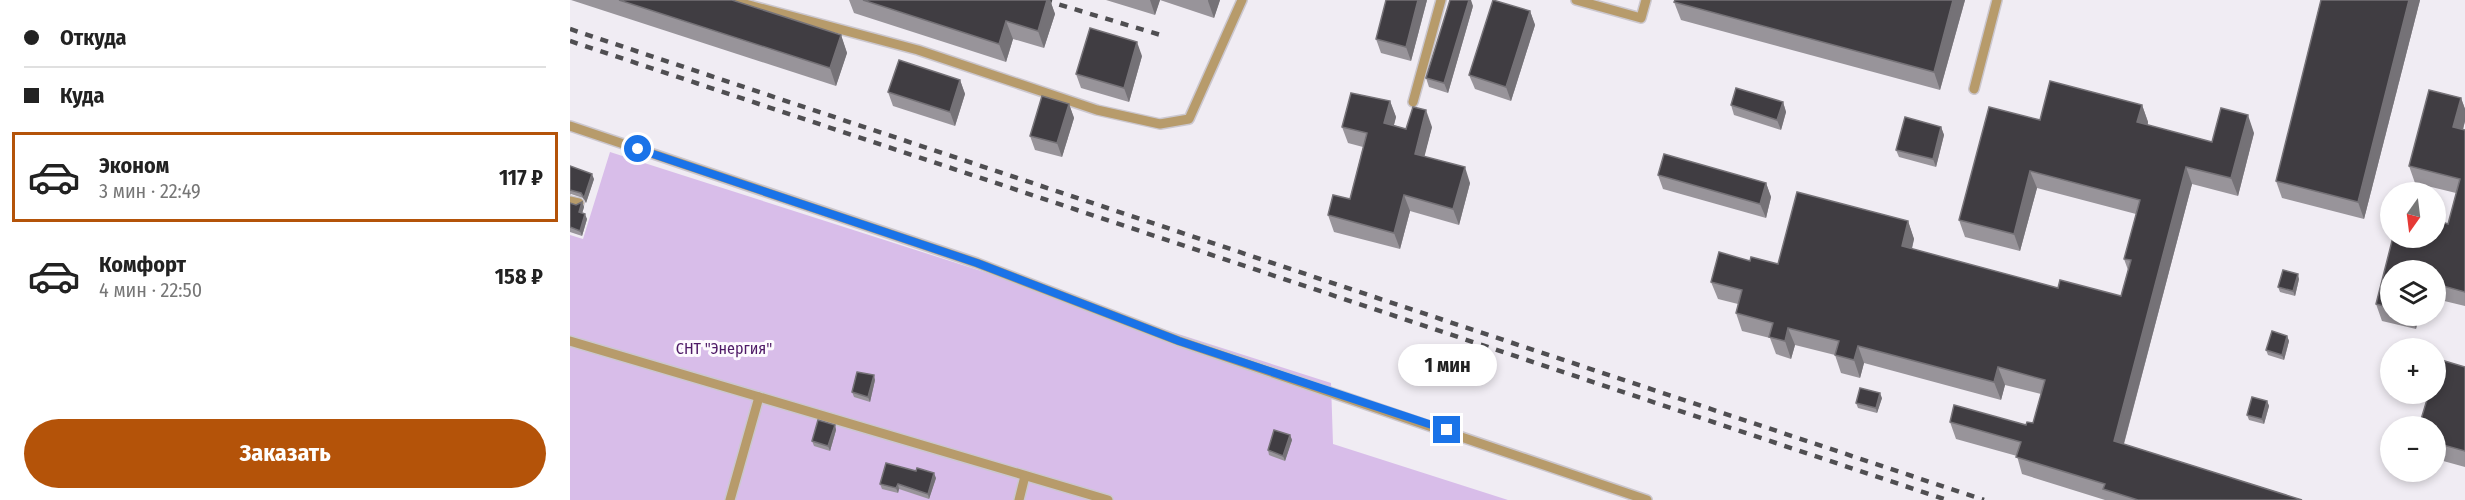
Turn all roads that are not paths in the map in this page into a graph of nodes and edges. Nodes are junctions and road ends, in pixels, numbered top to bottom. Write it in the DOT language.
graph roads {
  1 [pos="730,0"];
  2 [pos="1242,0"];
  3 [pos="1441,0"];
  4 [pos="1576,0"];
  5 [pos="1646,0"];
  6 [pos="1997,0"];
  7 [pos="1974,89"];
  8 [pos="1413,102"];
  9 [pos="570,126"];
  10 [pos="570,340"];
  11 [pos="759,398"];
  12 [pos="1025,476"];
  13 [pos="730,500"];
  14 [pos="1019,500"];
  15 [pos="1108,500"];
  16 [pos="1647,500"];
  1 -- 2 [label="lane"];
  3 -- 8 [label="lane"];
  4 -- 5 [label="lane"];
  6 -- 7 [label="lane"];
  9 -- 16 [label="lane"];
  10 -- 11 [label="lane"];
  11 -- 12 [label="lane"];
  11 -- 13 [label="lane"];
  12 -- 14 [label="lane"];
  12 -- 15 [label="lane"];
}
